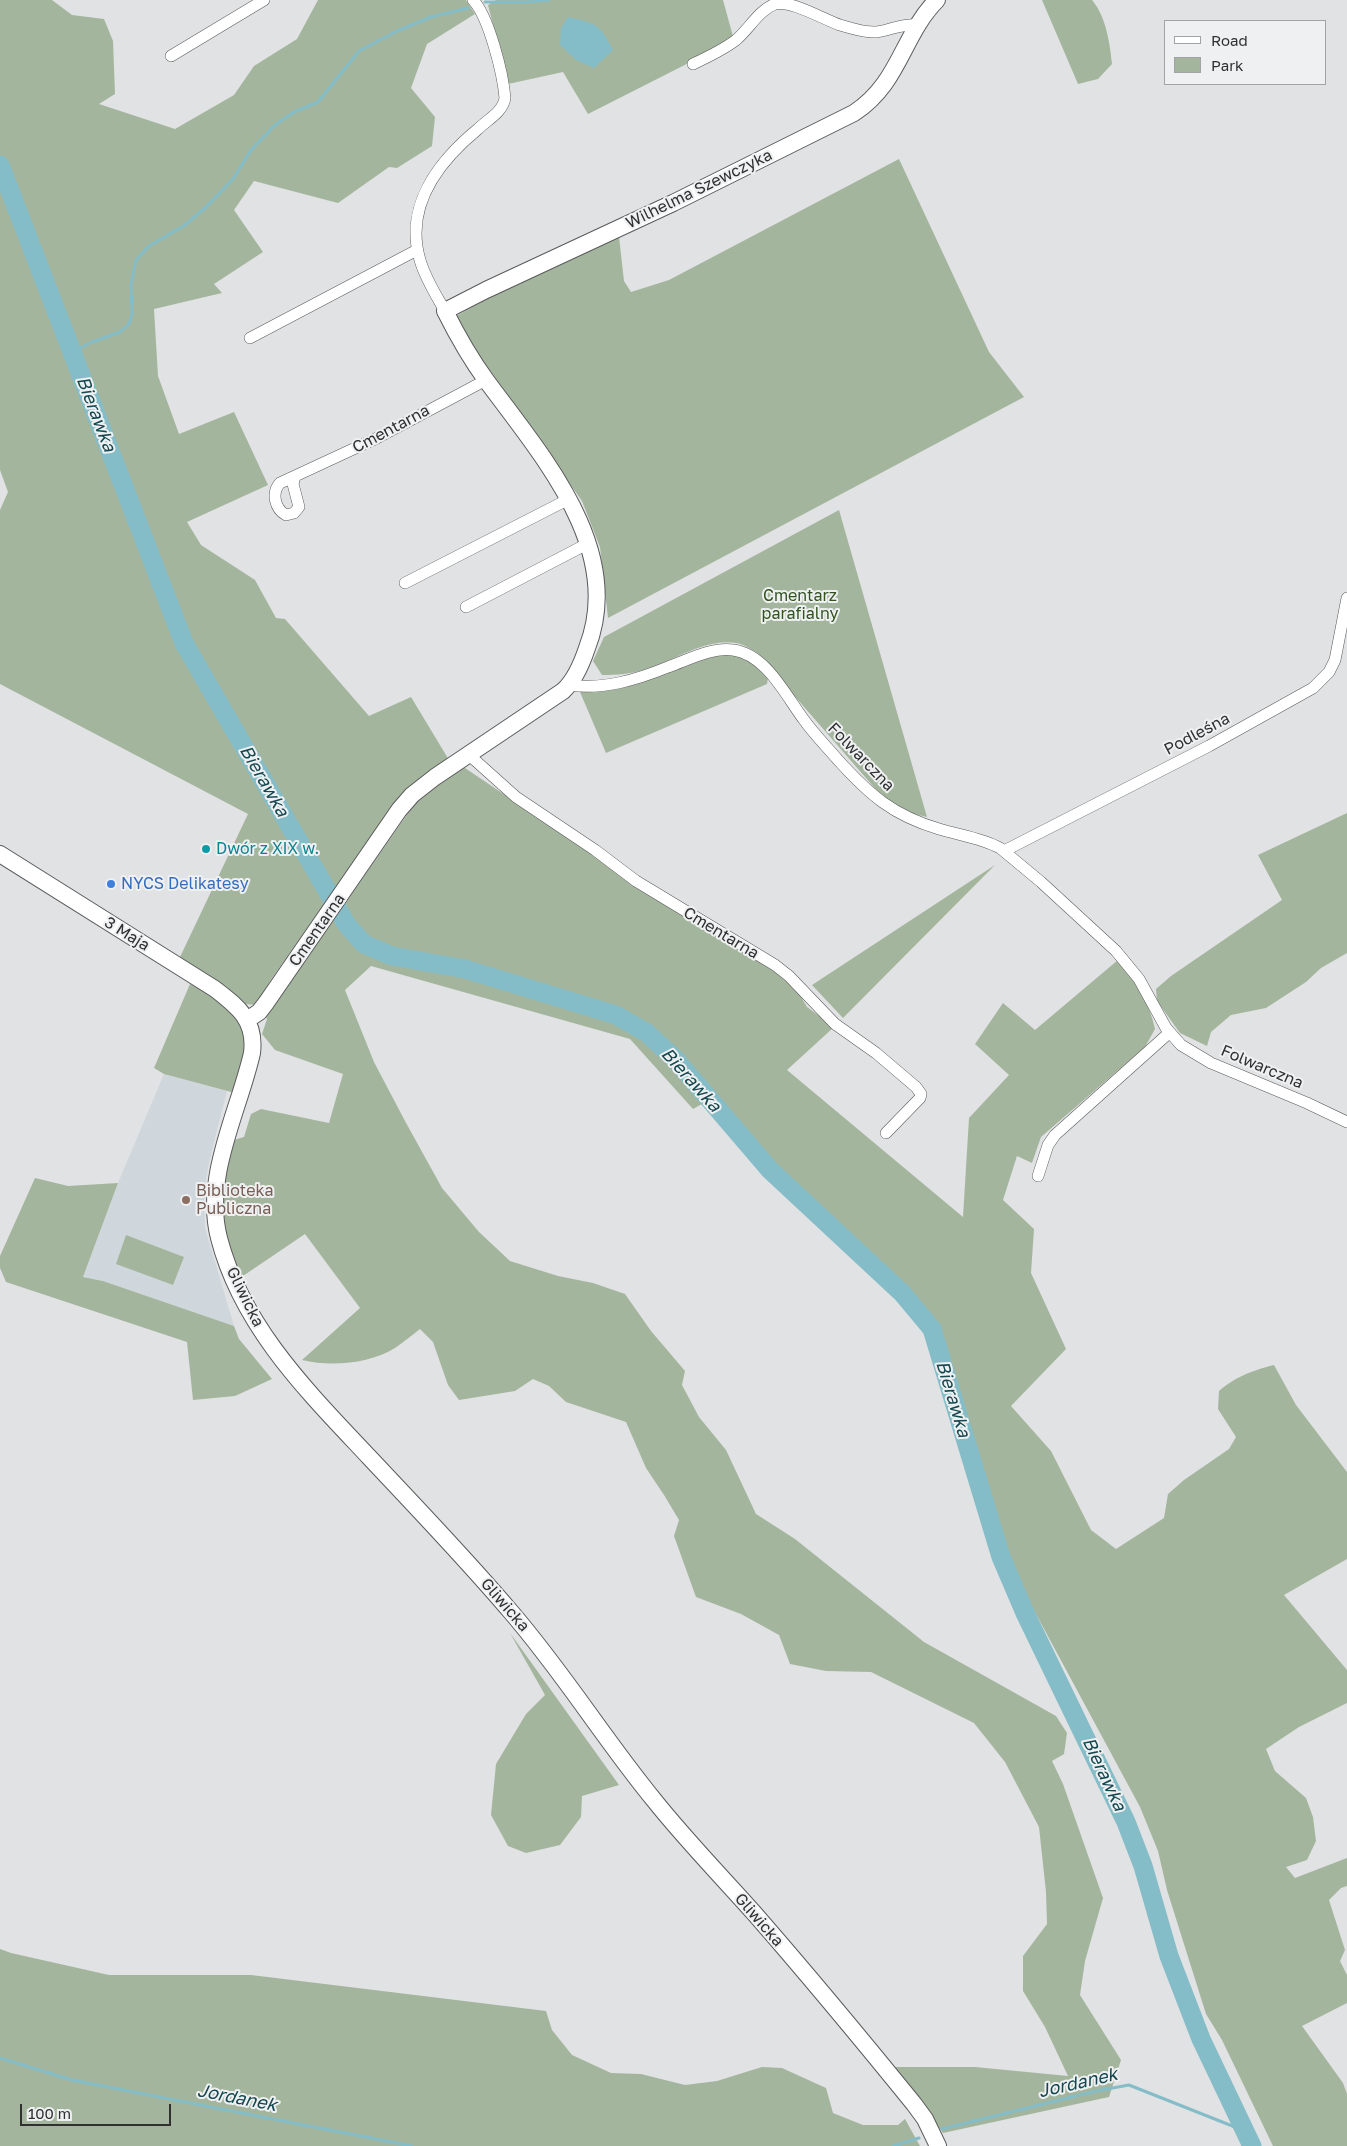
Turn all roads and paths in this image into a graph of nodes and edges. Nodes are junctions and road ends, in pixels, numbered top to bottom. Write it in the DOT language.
graph roads {
  1 [pos="264,0"];
  2 [pos="473,0"];
  3 [pos="937,0"];
  4 [pos="918,25"];
  5 [pos="171,56"];
  6 [pos="693,64"];
  7 [pos="418,250"];
  8 [pos="444,311"];
  9 [pos="250,338"];
  10 [pos="486,380"];
  11 [pos="295,476"];
  12 [pos="569,499"];
  13 [pos="587,544"];
  14 [pos="405,584"];
  15 [pos="1347,598"];
  16 [pos="466,608"];
  17 [pos="569,685"];
  18 [pos="468,754"];
  19 [pos="1004,850"];
  20 [pos="0,854"];
  21 [pos="247,1020"];
  22 [pos="1170,1033"];
  23 [pos="1347,1122"];
  24 [pos="886,1133"];
  25 [pos="1038,1176"];
  26 [pos="938,2146"];
  1 -- 5 [label="street"];
  2 -- 7 [label="street, Cmentarna"];
  3 -- 4 [label="main road, Wilhelma Szewczyka"];
  4 -- 6 [label="street"];
  4 -- 8 [label="main road, Wilhelma Szewczyka"];
  7 -- 8 [label="street, Cmentarna"];
  7 -- 9 [label="street"];
  8 -- 10 [label="main road, Cmentarna"];
  10 -- 11 [label="street, Cmentarna"];
  10 -- 12 [label="main road, Cmentarna"];
  12 -- 13 [label="main road, Cmentarna"];
  12 -- 14 [label="street"];
  13 -- 16 [label="street"];
  13 -- 17 [label="main road, Cmentarna"];
  15 -- 19 [label="street, Podleśna"];
  17 -- 18 [label="main road, Cmentarna"];
  17 -- 19 [label="street, Folwarczna"];
  18 -- 21 [label="main road, Cmentarna"];
  18 -- 24 [label="street, Cmentarna"];
  19 -- 22 [label="street, Folwarczna"];
  20 -- 21 [label="main road, 3 Maja"];
  21 -- 26 [label="main road, Gliwicka"];
  22 -- 23 [label="street, Folwarczna"];
  22 -- 25 [label="street"];
}
